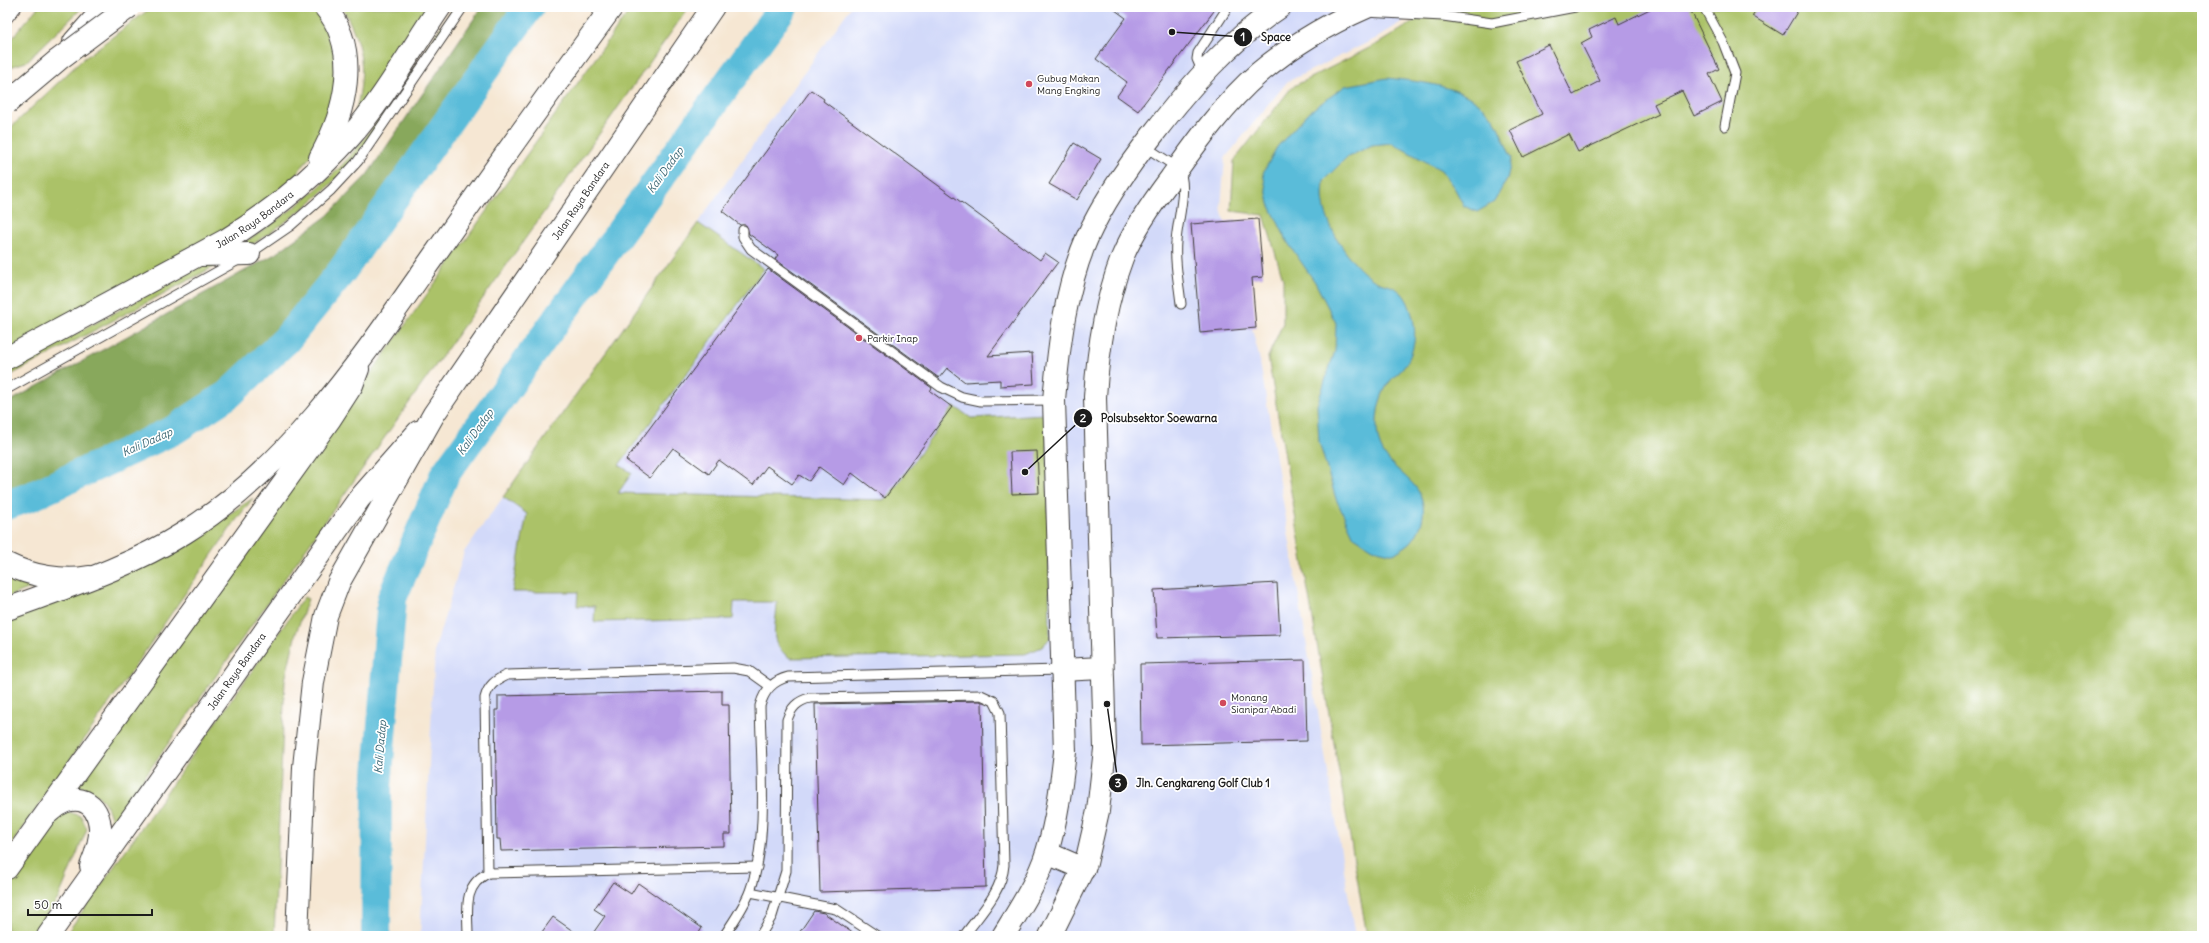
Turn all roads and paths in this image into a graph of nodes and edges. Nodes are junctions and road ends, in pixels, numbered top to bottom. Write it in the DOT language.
graph roads {
  1 [pos="17,7"];
  2 [pos="106,7"];
  3 [pos="126,7"];
  4 [pos="130,7"];
  5 [pos="325,7"];
  6 [pos="440,7"];
  7 [pos="464,7"];
  8 [pos="612,7"];
  9 [pos="713,7"];
  10 [pos="1228,7"];
  11 [pos="1280,7"];
  12 [pos="1575,7"];
  13 [pos="1704,7"];
  14 [pos="1361,9"];
  15 [pos="1258,13"];
  16 [pos="7,19"];
  17 [pos="74,42"];
  18 [pos="1203,73"];
  19 [pos="33,88"];
  20 [pos="7,91"];
  21 [pos="7,103"];
  22 [pos="7,115"];
  23 [pos="1725,126"];
  24 [pos="1144,146"];
  25 [pos="1178,168"];
  26 [pos="308,178"];
  27 [pos="743,230"];
  28 [pos="249,254"];
  29 [pos="197,255"];
  30 [pos="1181,304"];
  31 [pos="363,357"];
  32 [pos="7,358"];
  33 [pos="7,389"];
  34 [pos="1054,400"];
  35 [pos="434,414"];
  36 [pos="7,564"];
  37 [pos="101,574"];
  38 [pos="7,609"];
  39 [pos="1102,668"];
  40 [pos="1061,670"];
  41 [pos="770,686"];
  42 [pos="42,818"];
  43 [pos="1047,853"];
  44 [pos="757,867"];
  45 [pos="7,868"];
  46 [pos="1084,869"];
  47 [pos="488,874"];
  48 [pos="750,892"];
  49 [pos="779,898"];
  50 [pos="71,904"];
  51 [pos="48,936"];
  52 [pos="297,936"];
  53 [pos="468,936"];
  54 [pos="724,936"];
  55 [pos="760,936"];
  56 [pos="877,936"];
  57 [pos="964,936"];
  58 [pos="1003,936"];
  59 [pos="1050,936"];
  1 -- 16 [label="lane"];
  2 -- 17 [label="street"];
  3 -- 17 [label="street"];
  4 -- 21 [label="street, bridge"];
  5 -- 26 [label="street"];
  6 -- 26 [label="street, Jalan Raya Bandara"];
  7 -- 28 [label="lane"];
  8 -- 31 [label="street"];
  9 -- 35 [label="street, Jalan Raya Bandara"];
  10 -- 18 [label="lane"];
  11 -- 15 [label="street"];
  12 -- 14 [label="lane"];
  13 -- 23 [label="lane"];
  14 -- 25 [label="street"];
  15 -- 18 [label="street"];
  17 -- 19 [label="street"];
  18 -- 24 [label="street"];
  19 -- 20 [label="lane"];
  19 -- 22 [label="street"];
  24 -- 25 [label="lane"];
  24 -- 34 [label="street"];
  25 -- 30 [label="lane"];
  25 -- 39 [label="street"];
  26 -- 29 [label="street, Jalan Raya Bandara"];
  27 -- 34 [label="lane"];
  28 -- 29 [label="street"];
  28 -- 33 [label="lane"];
  29 -- 32 [label="street, Jalan Raya Bandara"];
  31 -- 37 [label="street"];
  31 -- 42 [label="street"];
  34 -- 40 [label="street"];
  35 -- 50 [label="street, Jalan Raya Bandara"];
  35 -- 52 [label="street, Jalan Raya Bandara"];
  36 -- 37 [label="street"];
  37 -- 38 [label="street"];
  39 -- 40 [label="street"];
  39 -- 46 [label="street"];
  40 -- 41 [label="lane"];
  40 -- 43 [label="street"];
  41 -- 44 [label="lane"];
  41 -- 47 [label="lane"];
  42 -- 45 [label="street"];
  42 -- 50 [label="street"];
  43 -- 46 [label="street"];
  43 -- 58 [label="street"];
  44 -- 47 [label="lane"];
  44 -- 48 [label="lane"];
  46 -- 59 [label="street"];
  47 -- 53 [label="lane"];
  48 -- 49 [label="lane"];
  48 -- 54 [label="lane"];
  49 -- 55 [label="lane"];
  49 -- 56 [label="lane"];
  49 -- 57 [label="lane"];
  50 -- 51 [label="street, Jalan Raya Bandara"];
}
